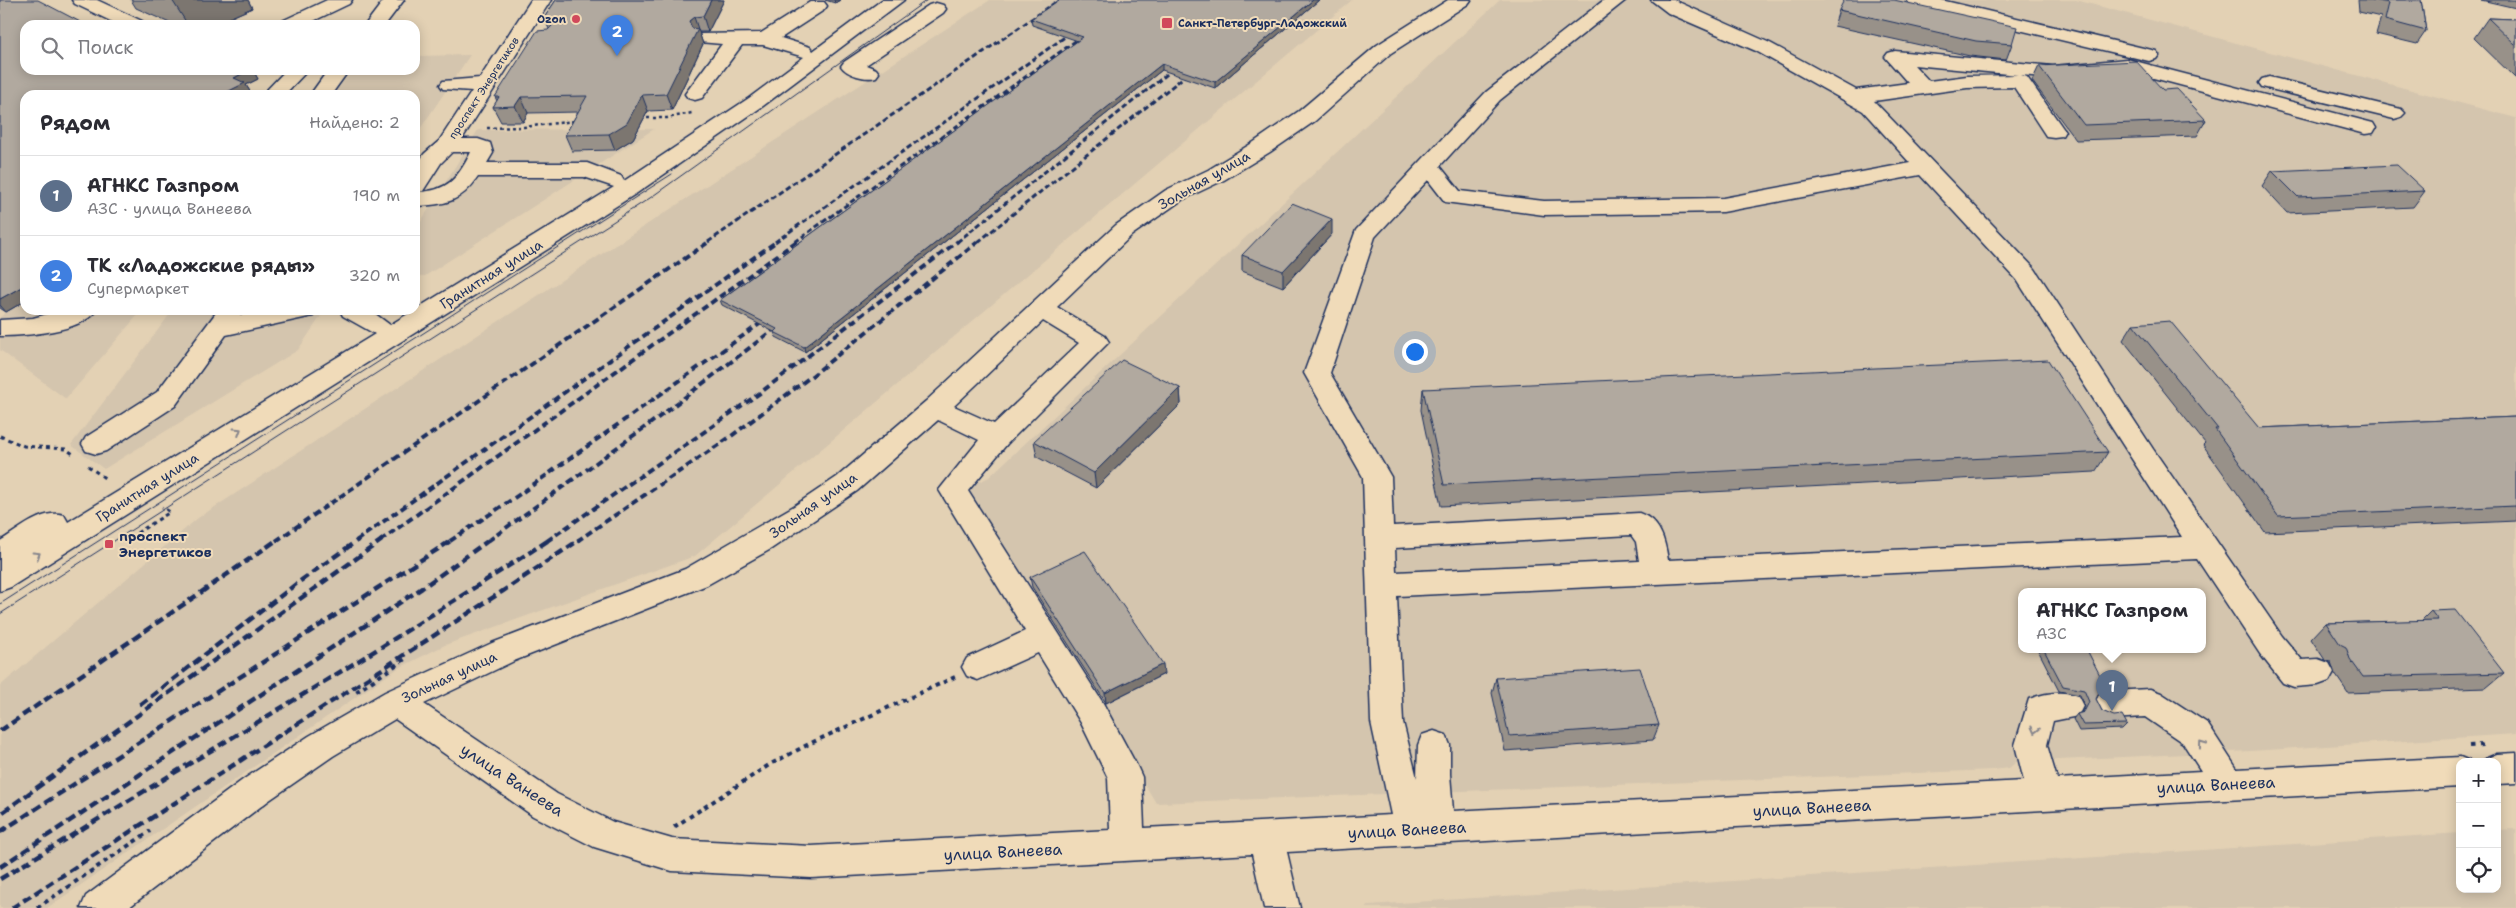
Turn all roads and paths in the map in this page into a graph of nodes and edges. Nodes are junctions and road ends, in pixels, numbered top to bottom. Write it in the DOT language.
graph roads {
  1 [pos="82,0"];
  2 [pos="342,0"];
  3 [pos="394,0"];
  4 [pos="541,0"];
  5 [pos="1461,0"];
  6 [pos="1616,0"];
  7 [pos="1661,0"];
  8 [pos="1917,0"];
  9 [pos="884,2"];
  10 [pos="817,6"];
  11 [pos="135,18"];
  12 [pos="300,20"];
  13 [pos="379,20"];
  14 [pos="706,38"];
  15 [pos="737,38"];
  16 [pos="765,39"];
  17 [pos="515,40"];
  18 [pos="538,40"];
  19 [pos="803,51"];
  20 [pos="869,73"];
  21 [pos="2018,74"];
  22 [pos="293,75"];
  23 [pos="335,75"];
  24 [pos="486,84"];
  25 [pos="450,85"];
  26 [pos="1924,88"];
  27 [pos="277,90"];
  28 [pos="324,90"];
  29 [pos="1854,97"];
  30 [pos="698,103"];
  31 [pos="2394,113"];
  32 [pos="638,118"];
  33 [pos="580,121"];
  34 [pos="480,128"];
  35 [pos="2365,128"];
  36 [pos="2054,131"];
  37 [pos="431,154"];
  38 [pos="1428,166"];
  39 [pos="1926,167"];
  40 [pos="471,170"];
  41 [pos="420,176"];
  42 [pos="613,181"];
  43 [pos="420,199"];
  44 [pos="420,301"];
  45 [pos="1041,308"];
  46 [pos="20,309"];
  47 [pos="75,315"];
  48 [pos="260,315"];
  49 [pos="360,315"];
  50 [pos="398,315"];
  51 [pos="225,319"];
  52 [pos="0,320"];
  53 [pos="379,327"];
  54 [pos="0,328"];
  55 [pos="935,408"];
  56 [pos="0,436"];
  57 [pos="997,437"];
  58 [pos="83,453"];
  59 [pos="106,479"];
  60 [pos="170,512"];
  61 [pos="137,534"];
  62 [pos="1379,538"];
  63 [pos="2204,547"];
  64 [pos="0,555"];
  65 [pos="1655,572"];
  66 [pos="0,579"];
  67 [pos="1381,585"];
  68 [pos="1044,636"];
  69 [pos="978,667"];
  70 [pos="2318,672"];
  71 [pos="396,702"];
  72 [pos="2110,705"];
  73 [pos="2067,706"];
  74 [pos="1434,745"];
  75 [pos="2516,768"];
  76 [pos="2501,770"];
  77 [pos="2456,772"];
  78 [pos="2229,785"];
  79 [pos="2048,795"];
  80 [pos="1425,829"];
  81 [pos="1266,838"];
  82 [pos="1128,845"];
  83 [pos="644,847"];
  84 [pos="99,908"];
  85 [pos="1282,908"];
  1 -- 11 [label="street"];
  2 -- 12 [label="street"];
  3 -- 13 [label="street"];
  4 -- 17 [label="street, проспект Энергетиков"];
  5 -- 45 [label="street, Зольная улица"];
  6 -- 38 [label="street"];
  7 -- 29 [label="street"];
  8 -- 31 [label="street"];
  9 -- 19 [label="street, Гранитная улица"];
  9 -- 20 [label="street"];
  66 -- 9 [label="street, Гранитная улица, one-way"];
  10 -- 16 [label="street"];
  14 -- 15 [label="street"];
  15 -- 16 [label="street"];
  15 -- 30 [label="street"];
  16 -- 19 [label="street"];
  17 -- 18 [label="street"];
  17 -- 24 [label="street, проспект Энергетиков"];
  19 -- 42 [label="street, Гранитная улица"];
  21 -- 26 [label="street"];
  21 -- 26 [label="street"];
  21 -- 35 [label="street"];
  21 -- 36 [label="street"];
  22 -- 27 [label="street"];
  23 -- 28 [label="street"];
  24 -- 25 [label="street"];
  24 -- 37 [label="street, проспект Энергетиков"];
  26 -- 29 [label="street"];
  29 -- 39 [label="street"];
  30 -- 32 [label="path"];
  33 -- 34 [label="path"];
  37 -- 40 [label="street"];
  37 -- 41 [label="street, проспект Энергетиков"];
  38 -- 39 [label="street"];
  38 -- 62 [label="street"];
  39 -- 63 [label="street"];
  40 -- 42 [label="street"];
  40 -- 43 [label="street"];
  42 -- 44 [label="street, Гранитная улица"];
  45 -- 55 [label="street, Зольная улица"];
  45 -- 57 [label="street"];
  46 -- 52 [label="street"];
  47 -- 54 [label="street"];
  48 -- 51 [label="street"];
  49 -- 53 [label="street"];
  50 -- 53 [label="street, Гранитная улица"];
  51 -- 58 [label="street"];
  53 -- 64 [label="street, Гранитная улица"];
  55 -- 57 [label="street"];
  55 -- 71 [label="street, Зольная улица"];
  56 -- 58 [label="path"];
  57 -- 68 [label="street"];
  58 -- 59 [label="path"];
  60 -- 61 [label="path"];
  62 -- 65 [label="street"];
  62 -- 67 [label="street"];
  63 -- 65 [label="street"];
  63 -- 70 [label="street"];
  65 -- 67 [label="street"];
  67 -- 80 [label="street"];
  68 -- 69 [label="street"];
  68 -- 82 [label="street"];
  69 -- 83 [label="path"];
  71 -- 83 [label="street, улица Ванеева"];
  71 -- 84 [label="street, Зольная улица"];
  78 -- 72 [label="street, one-way"];
  73 -- 79 [label="street, one-way"];
  74 -- 80 [label="street"];
  75 -- 76 [label="street"];
  77 -- 78 [label="street, улица Ванеева"];
  78 -- 79 [label="street, улица Ванеева"];
  79 -- 80 [label="street, улица Ванеева"];
  80 -- 81 [label="street, улица Ванеева"];
  81 -- 82 [label="street, улица Ванеева"];
  81 -- 85 [label="street"];
  82 -- 83 [label="street, улица Ванеева"];
}
